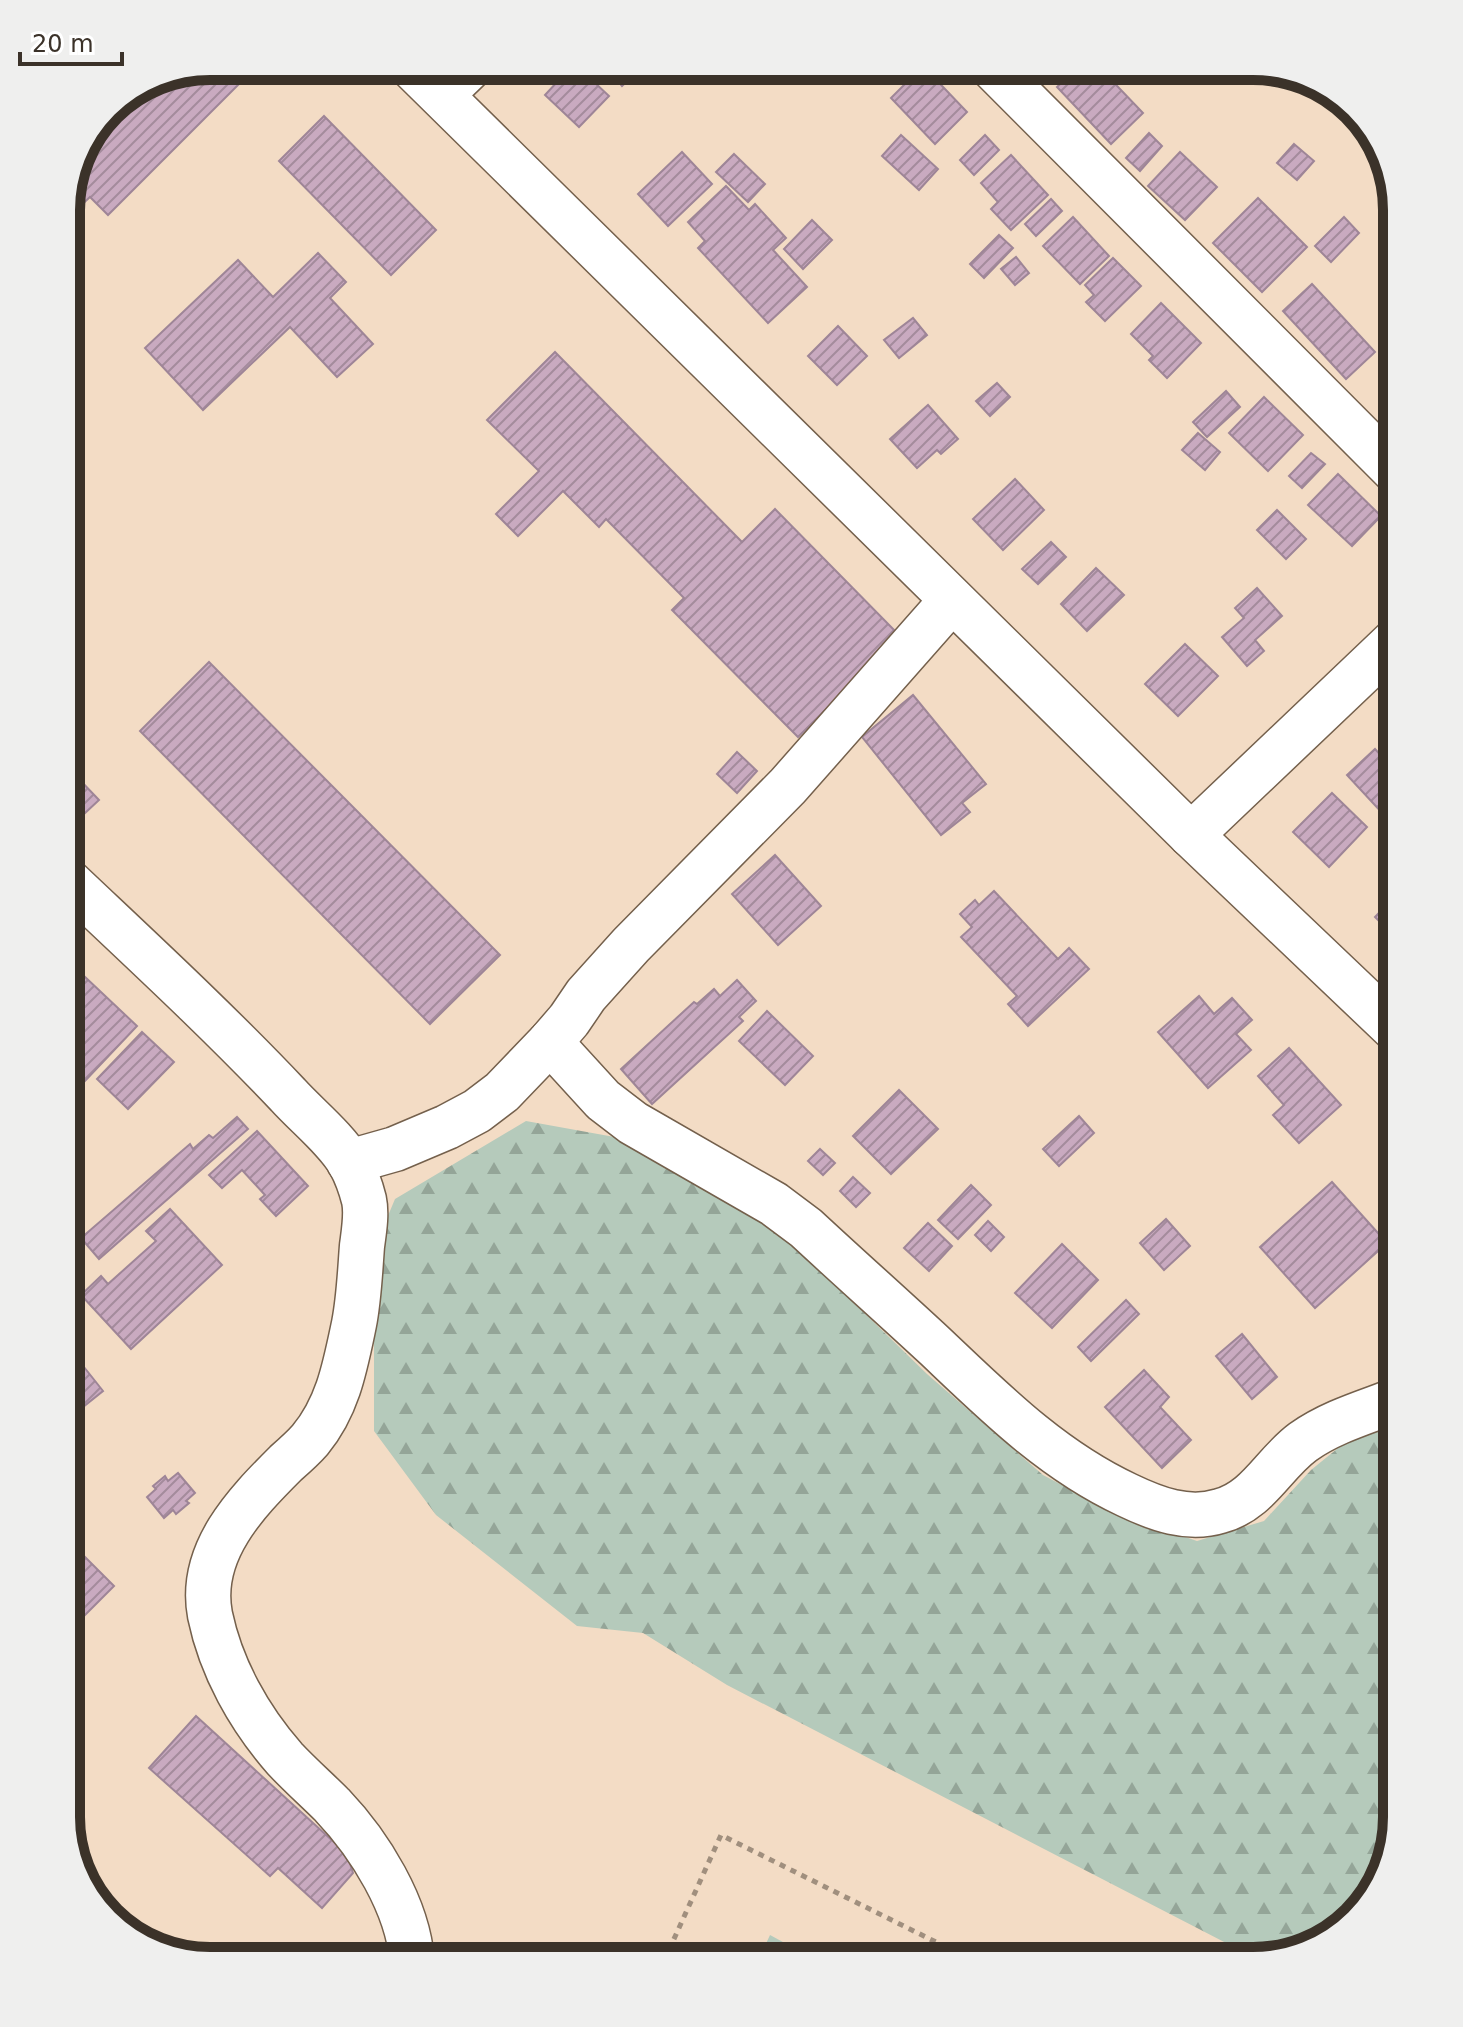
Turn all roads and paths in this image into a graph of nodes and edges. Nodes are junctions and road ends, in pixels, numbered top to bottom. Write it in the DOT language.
graph roads {
  1 [pos="445,80"];
  2 [pos="1005,80"];
  3 [pos="1383,459"];
  4 [pos="952,600"];
  5 [pos="1383,652"];
  6 [pos="1191,835"];
  7 [pos="80,892"];
  8 [pos="1383,1018"];
  9 [pos="550,1042"];
  10 [pos="349,1162"];
  11 [pos="1383,1406"];
  12 [pos="410,1947"];
  13 [pos="670,1947"];
  14 [pos="946,1947"];
  1 -- 4 [label="street"];
  2 -- 3 [label="street"];
  4 -- 6 [label="street"];
  4 -- 9 [label="street"];
  5 -- 6 [label="street"];
  6 -- 8 [label="street"];
  7 -- 10 [label="street"];
  9 -- 10 [label="street"];
  9 -- 11 [label="street"];
  10 -- 12 [label="street"];
  13 -- 14 [label="path"];
}
